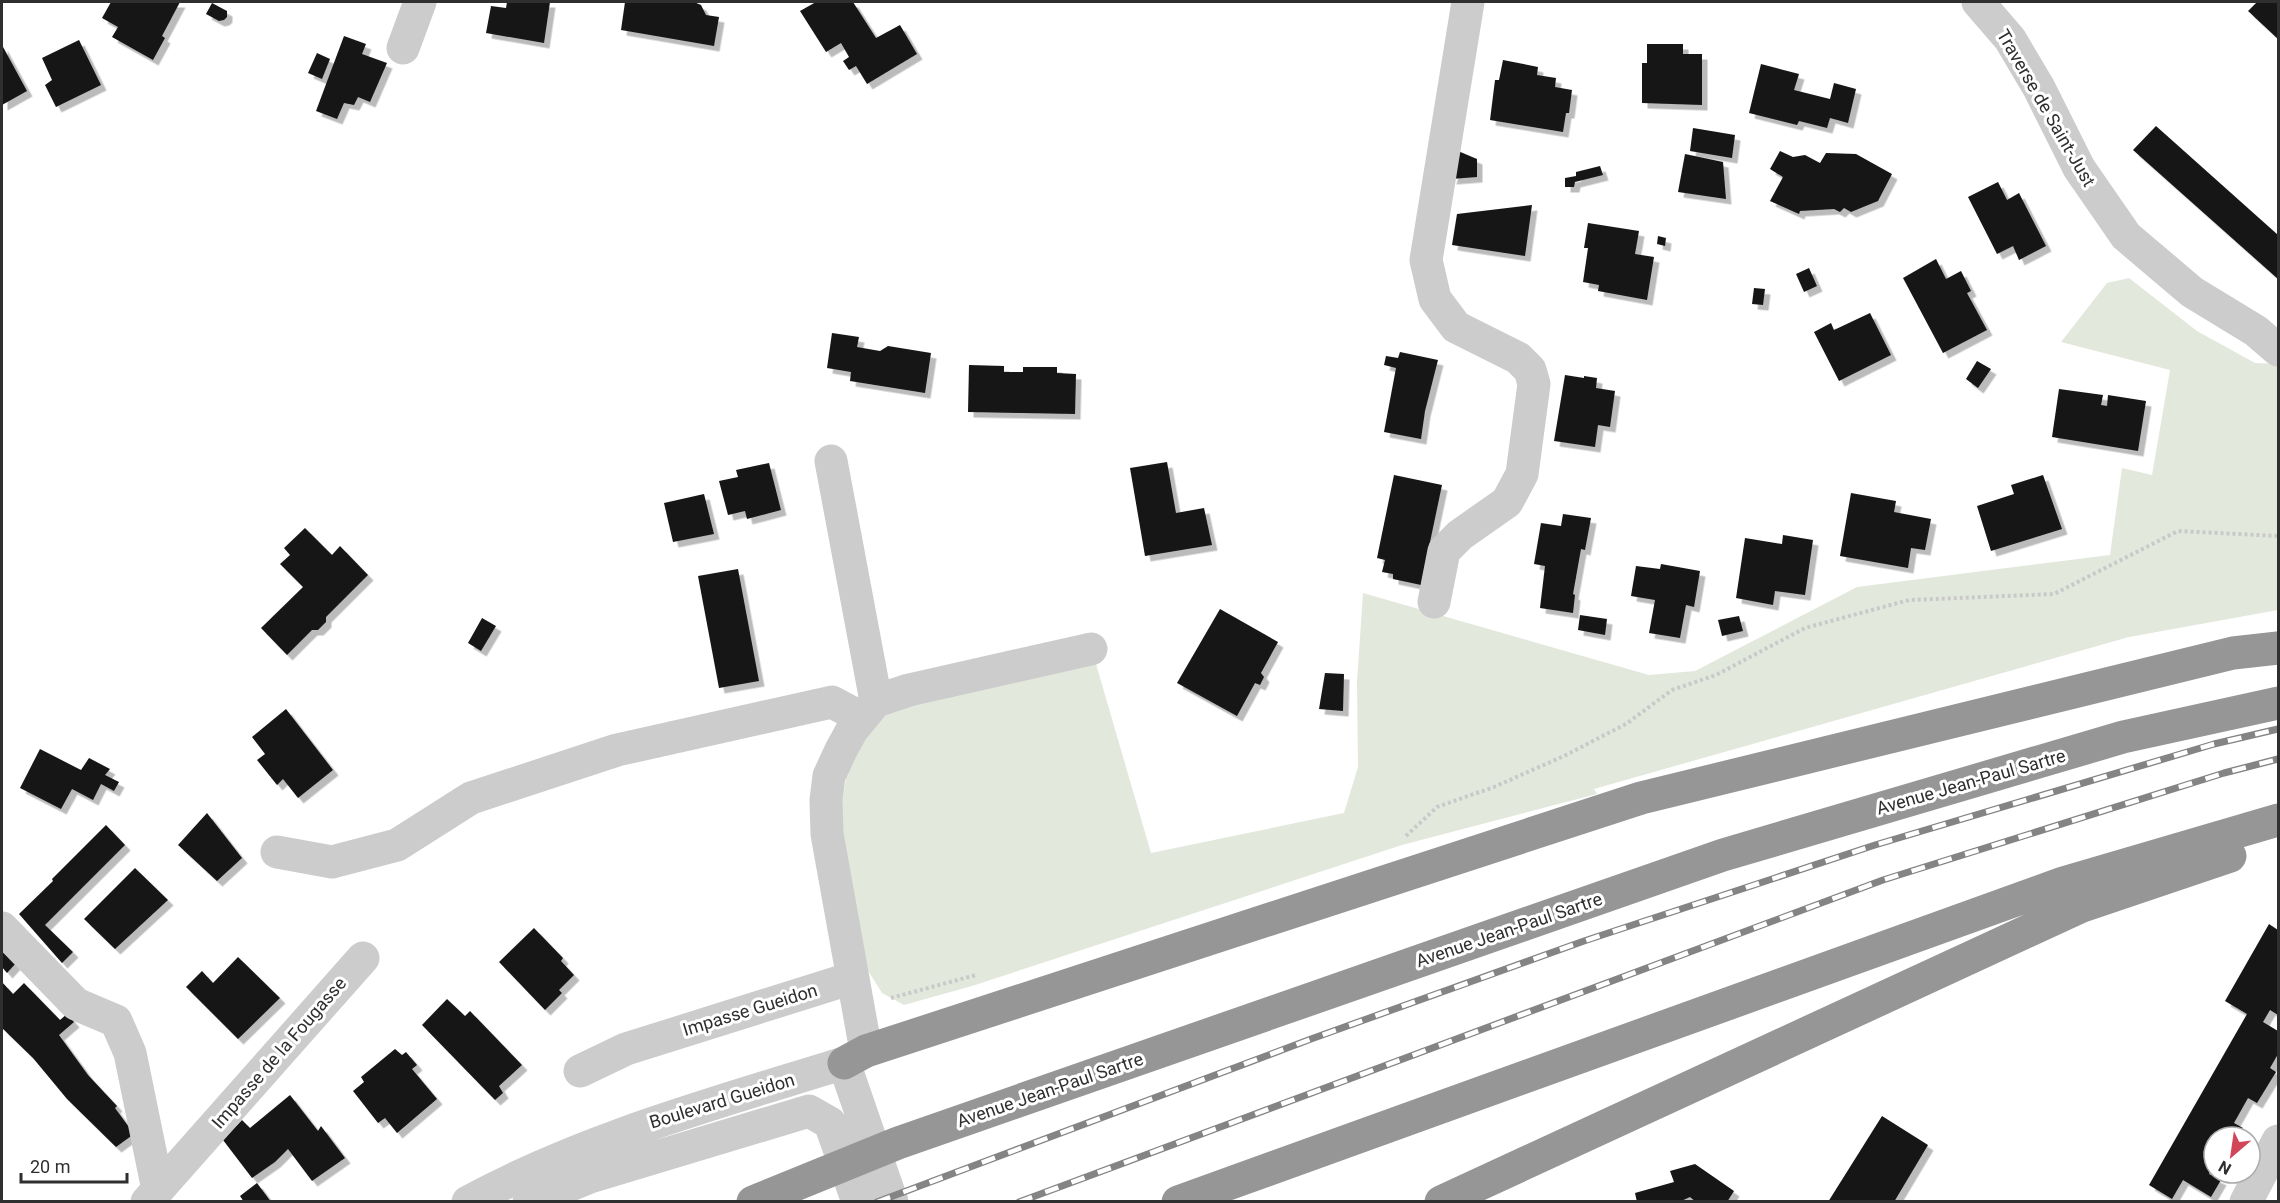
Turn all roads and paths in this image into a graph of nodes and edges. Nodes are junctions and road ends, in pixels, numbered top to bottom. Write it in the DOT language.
graph roads {
  1 [pos="420,2"];
  2 [pos="1468,2"];
  3 [pos="1978,2"];
  4 [pos="403,48"];
  5 [pos="2278,350"];
  6 [pos="831,461"];
  7 [pos="2278,536"];
  8 [pos="1434,602"];
  9 [pos="2278,648"];
  10 [pos="1091,649"];
  11 [pos="2278,703"];
  12 [pos="869,710"];
  13 [pos="2278,820"];
  14 [pos="1407,836"];
  15 [pos="2278,840"];
  16 [pos="276,852"];
  17 [pos="2,928"];
  18 [pos="363,958"];
  19 [pos="852,978"];
  20 [pos="922,990"];
  21 [pos="913,992"];
  22 [pos="855,1057"];
  23 [pos="580,1071"];
  24 [pos="634,1129"];
  25 [pos="2278,1141"];
  26 [pos="583,1189"];
  27 [pos="152,1196"];
  28 [pos="468,1202"];
  29 [pos="529,1202"];
  30 [pos="753,1202"];
  31 [pos="858,1202"];
  32 [pos="892,1202"];
  33 [pos="1178,1202"];
  34 [pos="1441,1202"];
  35 [pos="2246,1202"];
  1 -- 4 [label="street"];
  2 -- 8 [label="street"];
  3 -- 5 [label="street, Traverse de Saint-Just"];
  6 -- 12 [label="street"];
  7 -- 14 [label="path"];
  9 -- 22 [label="highway"];
  10 -- 12 [label="street"];
  11 -- 30 [label="highway, Avenue Jean-Paul Sartre"];
  12 -- 16 [label="street"];
  12 -- 19 [label="street"];
  13 -- 33 [label="highway"];
  15 -- 34 [label="highway"];
  17 -- 27 [label="street"];
  18 -- 27 [label="street, Impasse de la Fougasse"];
  19 -- 22 [label="street"];
  19 -- 23 [label="street, Impasse Gueidon"];
  20 -- 21 [label="path"];
  22 -- 24 [label="street, Boulevard Gueidon"];
  22 -- 32 [label="street"];
  24 -- 26 [label="street"];
  24 -- 28 [label="street, Boulevard Gueidon"];
  25 -- 35 [label="street"];
  26 -- 29 [label="street"];
  26 -- 31 [label="street"];
}
